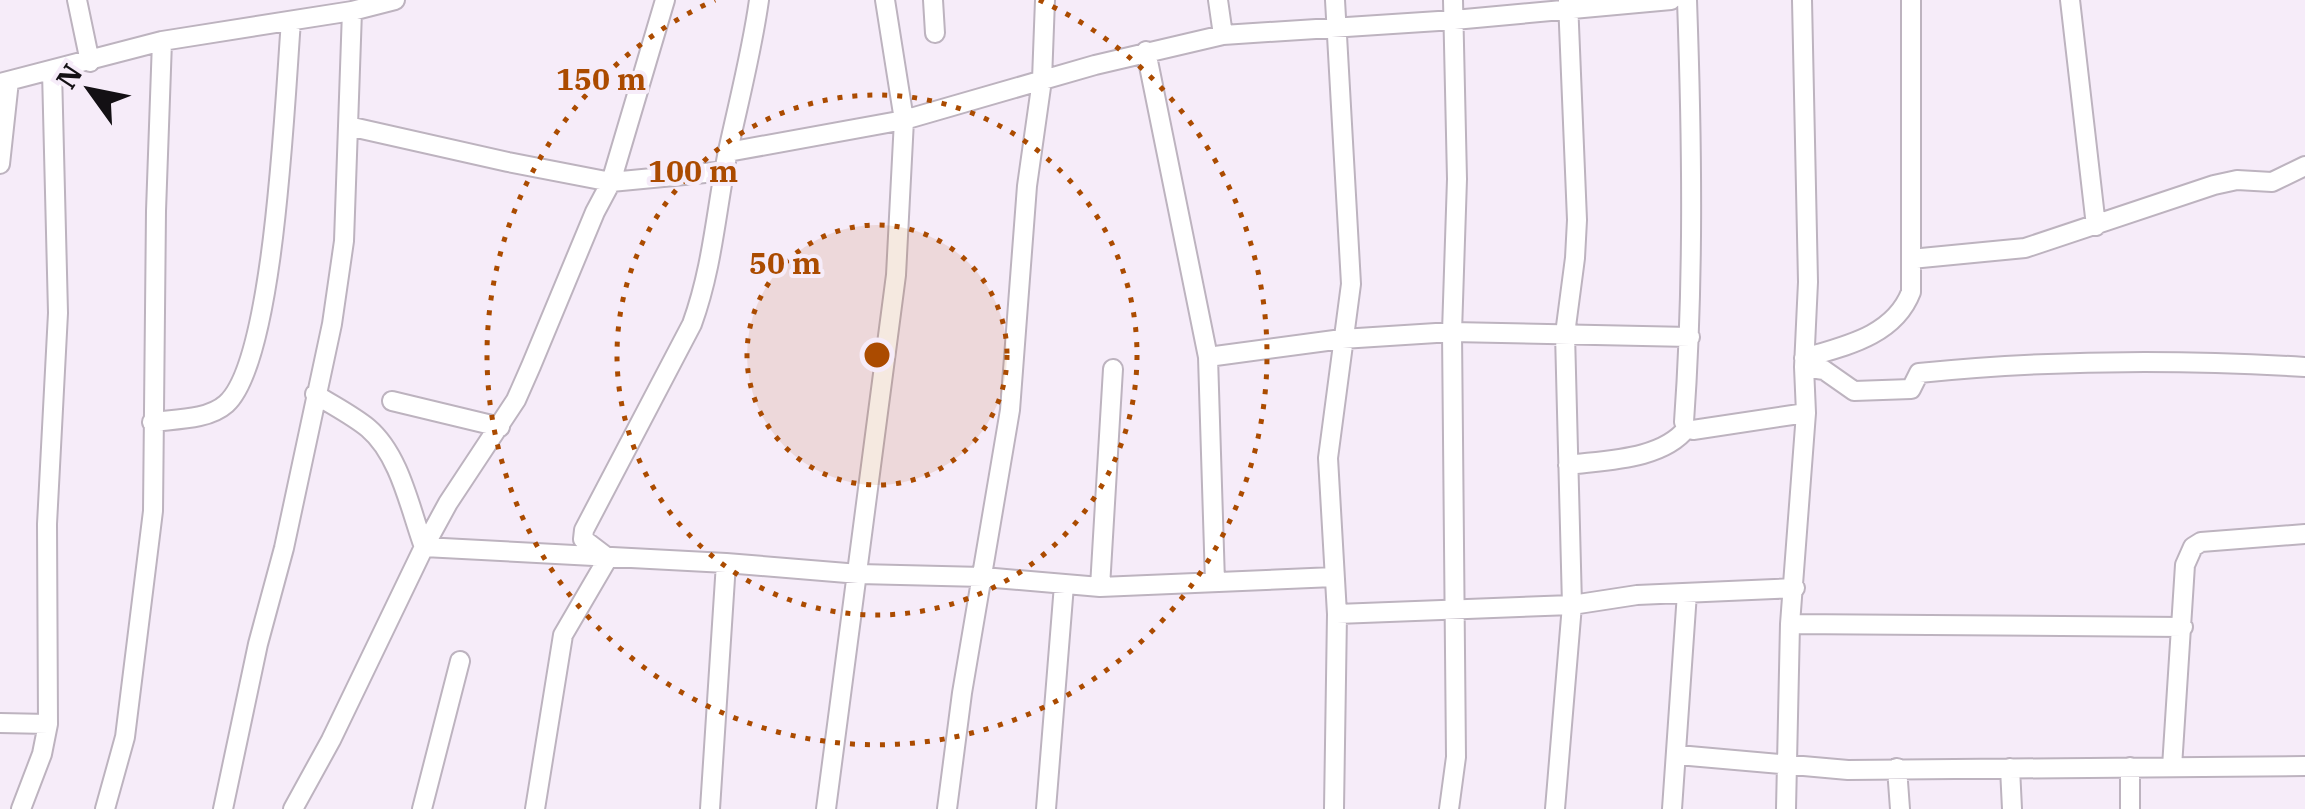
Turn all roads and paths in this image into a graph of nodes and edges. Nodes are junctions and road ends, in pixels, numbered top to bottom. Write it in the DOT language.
graph roads {
  1 [pos="78,0"];
  2 [pos="395,0"];
  3 [pos="665,0"];
  4 [pos="760,0"];
  5 [pos="885,0"];
  6 [pos="933,0"];
  7 [pos="1045,0"];
  8 [pos="1218,0"];
  9 [pos="1335,0"];
  10 [pos="1453,0"];
  11 [pos="1670,0"];
  12 [pos="1687,0"];
  13 [pos="1802,0"];
  14 [pos="1911,0"];
  15 [pos="2070,0"];
  16 [pos="1568,5"];
  17 [pos="352,10"];
  18 [pos="1454,20"];
  19 [pos="291,21"];
  20 [pos="1338,25"];
  21 [pos="935,32"];
  22 [pos="1224,35"];
  23 [pos="162,41"];
  24 [pos="1146,51"];
  25 [pos="90,62"];
  26 [pos="52,71"];
  27 [pos="1042,80"];
  28 [pos="4,82"];
  29 [pos="904,120"];
  30 [pos="348,126"];
  31 [pos="727,162"];
  32 [pos="0,164"];
  33 [pos="2305,166"];
  34 [pos="612,182"];
  35 [pos="2096,226"];
  36 [pos="1911,259"];
  37 [pos="1452,332"];
  38 [pos="1565,334"];
  39 [pos="1690,337"];
  40 [pos="1342,339"];
  41 [pos="1208,357"];
  42 [pos="1804,362"];
  43 [pos="2305,367"];
  44 [pos="1113,369"];
  45 [pos="315,394"];
  46 [pos="392,401"];
  47 [pos="1806,413"];
  48 [pos="152,422"];
  49 [pos="500,426"];
  50 [pos="1687,428"];
  51 [pos="1568,466"];
  52 [pos="2305,534"];
  53 [pos="424,547"];
  54 [pos="608,558"];
  55 [pos="726,563"];
  56 [pos="859,574"];
  57 [pos="984,577"];
  58 [pos="1334,577"];
  59 [pos="1215,582"];
  60 [pos="1064,585"];
  61 [pos="1100,587"];
  62 [pos="1795,588"];
  63 [pos="1687,593"];
  64 [pos="1572,605"];
  65 [pos="1454,611"];
  66 [pos="1337,614"];
  67 [pos="1790,624"];
  68 [pos="2182,628"];
  69 [pos="460,661"];
  70 [pos="0,722"];
  71 [pos="48,724"];
  72 [pos="1678,755"];
  73 [pos="1786,766"];
  74 [pos="2305,766"];
  75 [pos="2130,767"];
  76 [pos="2172,767"];
  77 [pos="1898,768"];
  78 [pos="2010,768"];
  79 [pos="21,809"];
  80 [pos="104,809"];
  81 [pos="224,809"];
  82 [pos="293,809"];
  83 [pos="422,809"];
  84 [pos="535,809"];
  85 [pos="710,809"];
  86 [pos="826,809"];
  87 [pos="947,809"];
  88 [pos="1046,809"];
  89 [pos="1334,809"];
  90 [pos="1449,809"];
  91 [pos="1555,809"];
  92 [pos="1672,809"];
  93 [pos="1786,809"];
  94 [pos="1900,809"];
  95 [pos="2012,809"];
  96 [pos="2130,809"];
  1 -- 25 [label="street"];
  2 -- 17 [label="street"];
  3 -- 34 [label="street"];
  4 -- 31 [label="street"];
  5 -- 29 [label="street"];
  6 -- 21 [label="street"];
  7 -- 27 [label="street"];
  8 -- 22 [label="street"];
  9 -- 20 [label="street"];
  10 -- 18 [label="street"];
  11 -- 16 [label="street"];
  12 -- 39 [label="street"];
  13 -- 42 [label="street"];
  14 -- 36 [label="street"];
  15 -- 35 [label="street"];
  16 -- 18 [label="street"];
  16 -- 38 [label="street"];
  17 -- 19 [label="street"];
  17 -- 30 [label="street"];
  18 -- 20 [label="street"];
  18 -- 37 [label="street"];
  19 -- 23 [label="street"];
  19 -- 48 [label="street"];
  20 -- 22 [label="street"];
  20 -- 40 [label="street"];
  22 -- 24 [label="street"];
  23 -- 25 [label="street"];
  23 -- 48 [label="street"];
  24 -- 27 [label="street"];
  24 -- 41 [label="street"];
  25 -- 26 [label="street"];
  26 -- 28 [label="street"];
  26 -- 71 [label="street"];
  27 -- 29 [label="street"];
  27 -- 57 [label="street"];
  28 -- 32 [label="street"];
  29 -- 31 [label="street"];
  29 -- 56 [label="street"];
  30 -- 34 [label="street"];
  30 -- 45 [label="street"];
  31 -- 34 [label="street"];
  31 -- 54 [label="street"];
  33 -- 35 [label="street"];
  34 -- 49 [label="street"];
  35 -- 36 [label="street"];
  36 -- 42 [label="street"];
  37 -- 38 [label="street"];
  37 -- 40 [label="street"];
  37 -- 65 [label="street"];
  38 -- 39 [label="street"];
  38 -- 51 [label="street"];
  39 -- 50 [label="street"];
  40 -- 41 [label="street"];
  40 -- 58 [label="street"];
  41 -- 59 [label="street"];
  42 -- 43 [label="street"];
  42 -- 47 [label="street"];
  44 -- 61 [label="street"];
  45 -- 53 [label="street"];
  45 -- 81 [label="street"];
  46 -- 49 [label="street"];
  47 -- 50 [label="street"];
  47 -- 62 [label="street"];
  48 -- 80 [label="street"];
  49 -- 53 [label="street"];
  50 -- 51 [label="street"];
  51 -- 64 [label="street"];
  52 -- 68 [label="street"];
  53 -- 54 [label="street"];
  53 -- 82 [label="street"];
  54 -- 55 [label="street"];
  54 -- 84 [label="street"];
  55 -- 56 [label="street"];
  55 -- 85 [label="street"];
  56 -- 57 [label="street"];
  56 -- 86 [label="street"];
  57 -- 60 [label="street"];
  57 -- 87 [label="street"];
  58 -- 59 [label="street"];
  58 -- 66 [label="street"];
  59 -- 61 [label="street"];
  60 -- 61 [label="street"];
  60 -- 88 [label="street"];
  62 -- 63 [label="street"];
  62 -- 67 [label="street"];
  63 -- 64 [label="street"];
  63 -- 72 [label="street"];
  64 -- 65 [label="street"];
  64 -- 91 [label="street"];
  65 -- 66 [label="street"];
  65 -- 90 [label="street"];
  66 -- 89 [label="street"];
  67 -- 68 [label="street"];
  67 -- 73 [label="street"];
  68 -- 76 [label="street"];
  69 -- 83 [label="street"];
  70 -- 71 [label="street"];
  71 -- 79 [label="street"];
  72 -- 73 [label="street"];
  72 -- 92 [label="street"];
  73 -- 77 [label="street"];
  73 -- 93 [label="street"];
  74 -- 76 [label="street"];
  75 -- 76 [label="street"];
  75 -- 78 [label="street"];
  75 -- 96 [label="street"];
  77 -- 78 [label="street"];
  77 -- 94 [label="street"];
  78 -- 95 [label="street"];
}
